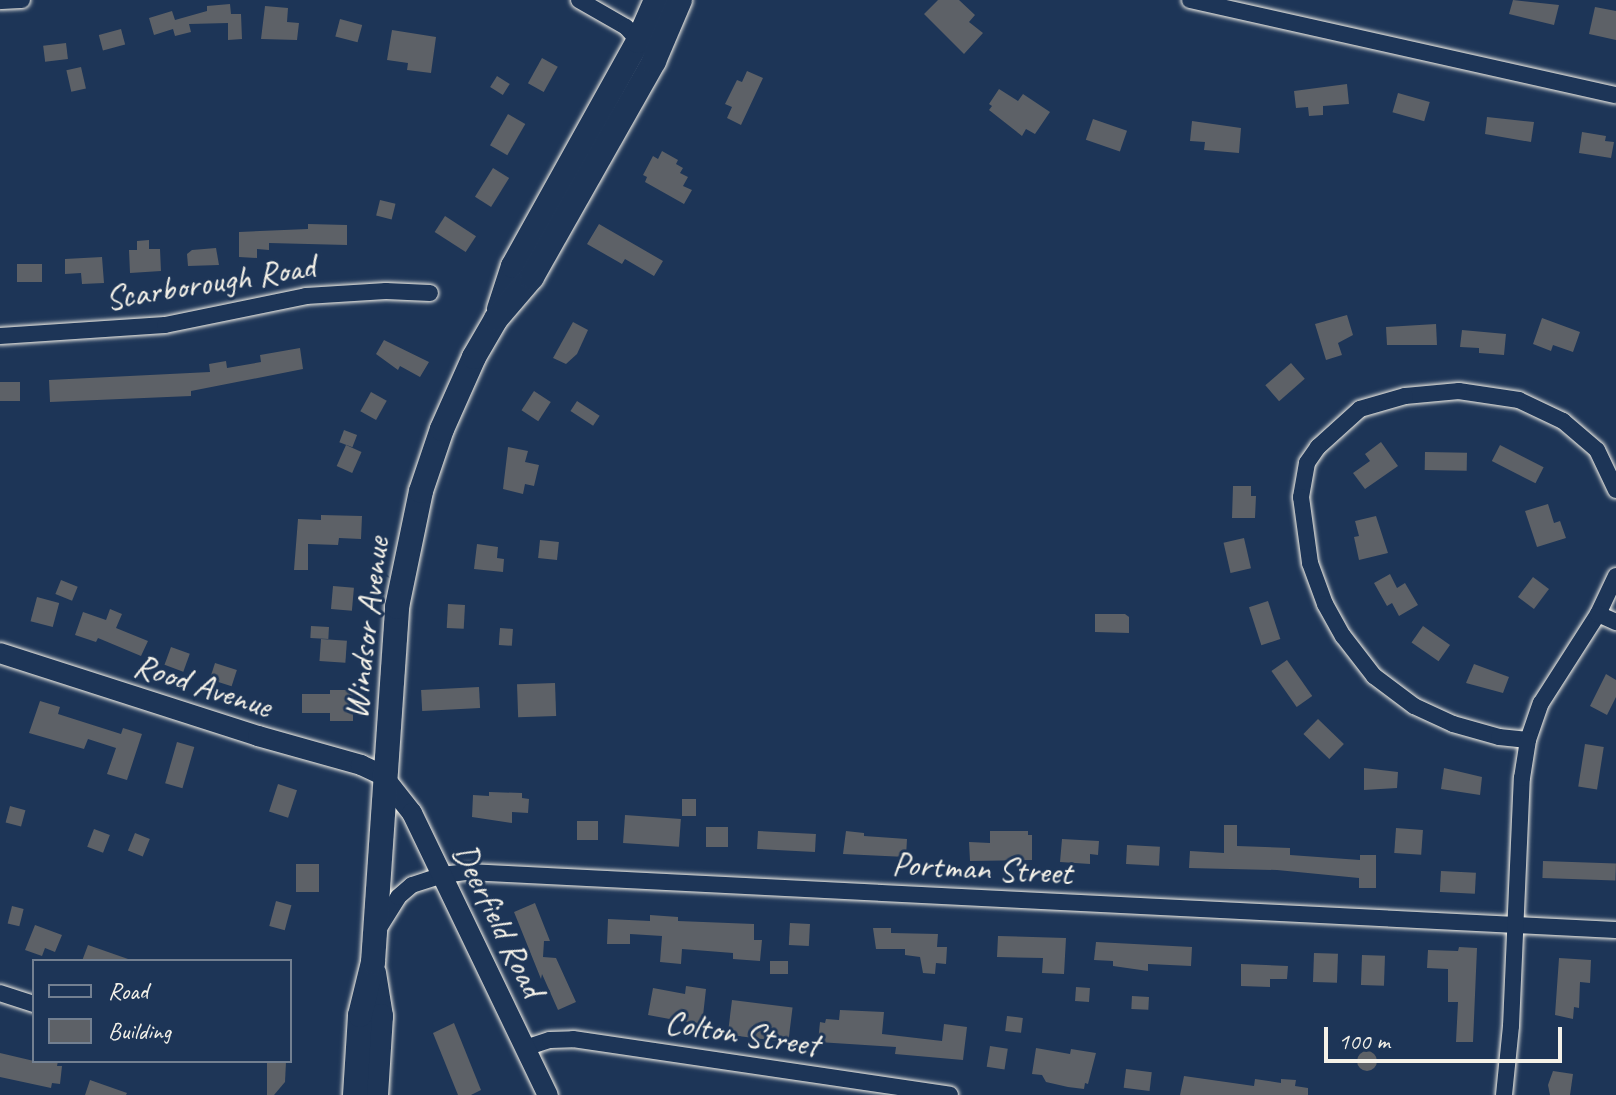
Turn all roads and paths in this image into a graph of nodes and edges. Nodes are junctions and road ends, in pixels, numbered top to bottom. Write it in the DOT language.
graph roads {
  1 [pos="22,0"];
  2 [pos="579,0"];
  3 [pos="1190,0"];
  4 [pos="0,1"];
  5 [pos="661,6"];
  6 [pos="638,41"];
  7 [pos="654,61"];
  8 [pos="1616,95"];
  9 [pos="430,293"];
  10 [pos="496,319"];
  11 [pos="0,336"];
  12 [pos="1616,490"];
  13 [pos="1616,576"];
  14 [pos="1598,614"];
  15 [pos="1616,622"];
  16 [pos="0,653"];
  17 [pos="1528,740"];
  18 [pos="385,778"];
  19 [pos="442,875"];
  20 [pos="1517,925"];
  21 [pos="1616,930"];
  22 [pos="374,937"];
  23 [pos="373,962"];
  24 [pos="0,993"];
  25 [pos="32,1003"];
  26 [pos="525,1048"];
  27 [pos="355,1095"];
  28 [pos="376,1095"];
  29 [pos="548,1095"];
  30 [pos="950,1095"];
  31 [pos="1504,1095"];
  1 -- 4 [label="street"];
  2 -- 6 [label="street"];
  3 -- 8 [label="street"];
  5 -- 6 [label="main road, Windsor Avenue"];
  5 -- 7 [label="main road, Windsor Avenue"];
  6 -- 7 [label="street"];
  6 -- 10 [label="main road, Windsor Avenue"];
  7 -- 10 [label="main road, Windsor Avenue"];
  9 -- 11 [label="street, Scarborough Road"];
  10 -- 18 [label="main road, Windsor Avenue"];
  12 -- 17 [label="street"];
  13 -- 14 [label="street"];
  14 -- 15 [label="street"];
  14 -- 17 [label="street"];
  16 -- 18 [label="street, Rood Avenue"];
  17 -- 20 [label="street"];
  18 -- 19 [label="street, Deerfield Road"];
  18 -- 22 [label="main road, Windsor Avenue"];
  19 -- 20 [label="street, Portman Street"];
  19 -- 22 [label="street, Portman Street"];
  19 -- 26 [label="street, Deerfield Road"];
  20 -- 21 [label="street, Portman Street"];
  20 -- 31 [label="street"];
  22 -- 23 [label="main road, Windsor Avenue"];
  23 -- 27 [label="main road, Windsor Avenue"];
  23 -- 28 [label="main road, Windsor Avenue"];
  24 -- 25 [label="street"];
  26 -- 29 [label="street, Deerfield Road"];
  26 -- 30 [label="street, Colton Street"];
}
